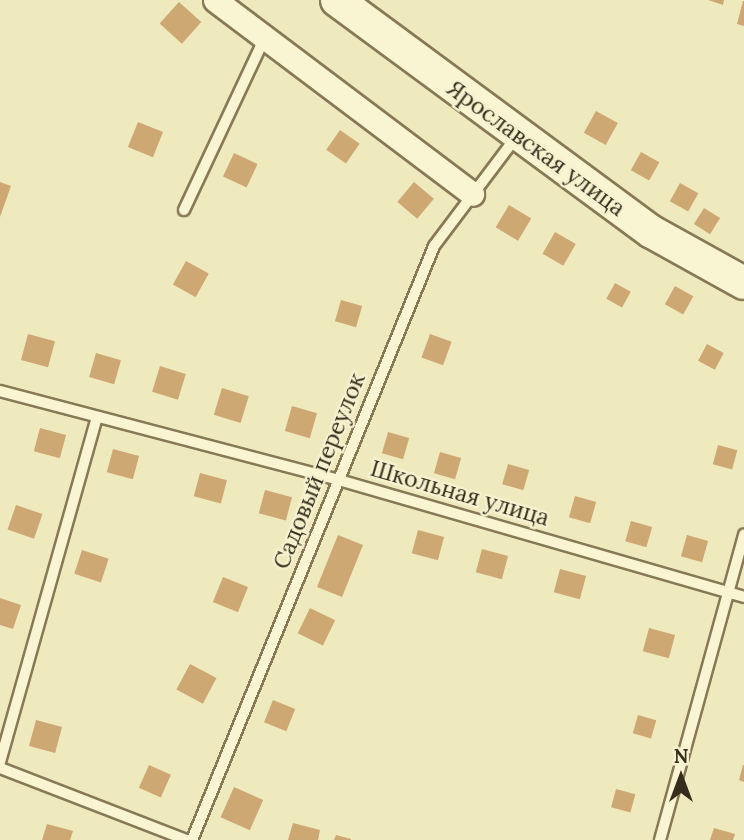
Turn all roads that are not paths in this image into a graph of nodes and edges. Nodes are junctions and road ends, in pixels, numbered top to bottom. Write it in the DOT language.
graph roads {
  1 [pos="215,0"];
  2 [pos="337,0"];
  3 [pos="264,39"];
  4 [pos="518,135"];
  5 [pos="472,194"];
  6 [pos="184,210"];
  7 [pos="744,283"];
  8 [pos="0,391"];
  9 [pos="97,418"];
  10 [pos="339,480"];
  11 [pos="744,534"];
  12 [pos="728,593"];
  13 [pos="744,597"];
  14 [pos="0,762"];
  15 [pos="0,768"];
  16 [pos="189,840"];
  17 [pos="660,840"];
  1 -- 3 [label="street"];
  2 -- 4 [label="main road, Ярославская улица"];
  3 -- 5 [label="street"];
  3 -- 6 [label="lane"];
  4 -- 5 [label="lane, Садовый переулок"];
  4 -- 7 [label="main road, Ярославская улица"];
  5 -- 10 [label="lane, Садовый переулок"];
  8 -- 9 [label="lane, Школьная улица"];
  9 -- 10 [label="lane, Школьная улица"];
  9 -- 14 [label="lane"];
  10 -- 12 [label="lane, Школьная улица"];
  10 -- 16 [label="lane, Садовый переулок"];
  11 -- 12 [label="lane"];
  12 -- 13 [label="lane, Школьная улица"];
  12 -- 17 [label="lane"];
  15 -- 16 [label="lane"];
}
